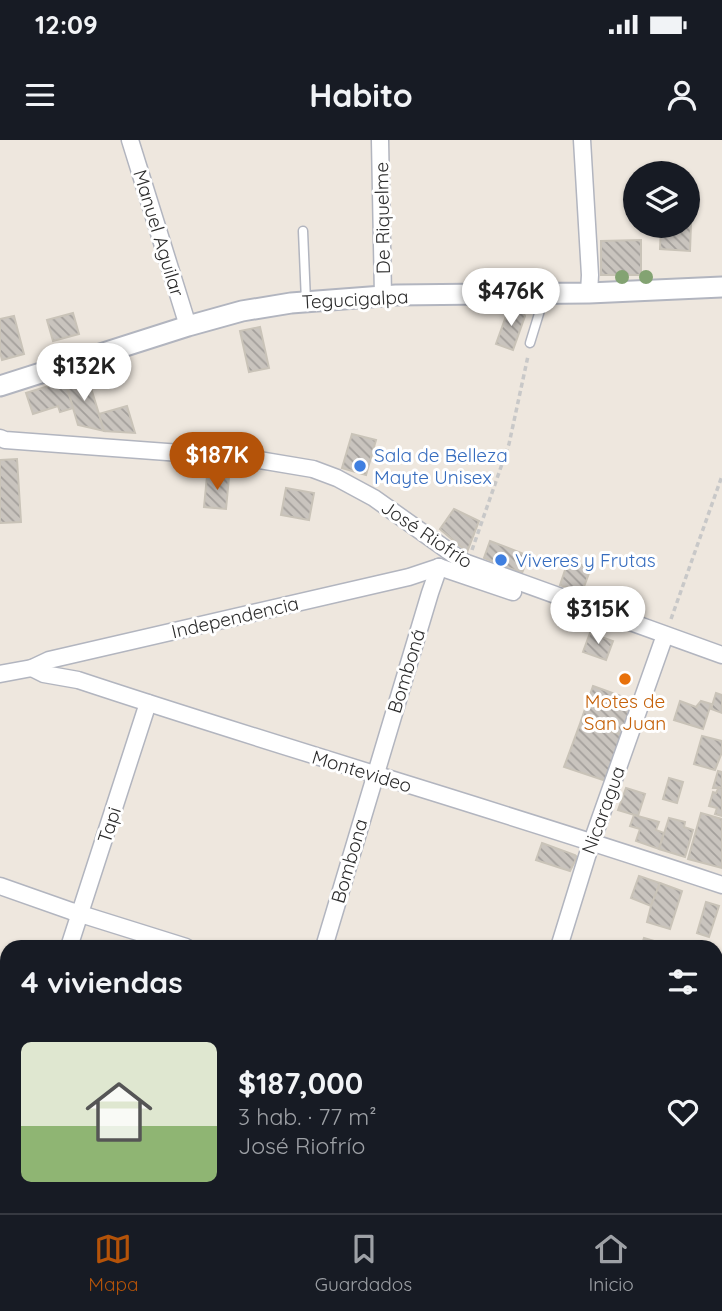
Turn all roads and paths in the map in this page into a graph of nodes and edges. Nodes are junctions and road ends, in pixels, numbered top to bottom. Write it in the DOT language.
graph roads {
  1 [pos="130,140"];
  2 [pos="380,140"];
  3 [pos="582,140"];
  4 [pos="303,231"];
  5 [pos="722,288"];
  6 [pos="589,293"];
  7 [pos="545,294"];
  8 [pos="383,296"];
  9 [pos="306,301"];
  10 [pos="188,326"];
  11 [pos="530,343"];
  12 [pos="528,356"];
  13 [pos="0,387"];
  14 [pos="0,438"];
  15 [pos="722,476"];
  16 [pos="471,555"];
  17 [pos="439,567"];
  18 [pos="599,610"];
  19 [pos="667,630"];
  20 [pos="722,655"];
  21 [pos="32,668"];
  22 [pos="0,674"];
  23 [pos="148,704"];
  24 [pos="374,775"];
  25 [pos="592,842"];
  26 [pos="722,885"];
  27 [pos="0,886"];
  28 [pos="80,914"];
  29 [pos="71,940"];
  30 [pos="164,940"];
  31 [pos="326,940"];
  32 [pos="561,940"];
  1 -- 10 [label="street, Manuel Aguilar"];
  2 -- 8 [label="street, De Riquelme"];
  3 -- 6 [label="street"];
  4 -- 9 [label="lane"];
  5 -- 6 [label="street, Tegucigalpa"];
  6 -- 7 [label="street, Tegucigalpa"];
  7 -- 8 [label="street, Tegucigalpa"];
  7 -- 11 [label="lane"];
  8 -- 9 [label="street, Tegucigalpa"];
  9 -- 10 [label="street, Tegucigalpa"];
  10 -- 13 [label="street, Tegucigalpa"];
  12 -- 16 [label="path"];
  14 -- 18 [label="street, José Riofrío"];
  15 -- 19 [label="path"];
  17 -- 18 [label="street"];
  17 -- 21 [label="street, Independencia"];
  17 -- 24 [label="street, Bomboná"];
  18 -- 19 [label="street, José Riofrío"];
  19 -- 20 [label="street, José Riofrío"];
  19 -- 25 [label="street, Nicaragua"];
  21 -- 22 [label="street, Montevideo"];
  21 -- 23 [label="street, Montevideo"];
  23 -- 24 [label="street, Montevideo"];
  23 -- 28 [label="street, Tapi"];
  24 -- 25 [label="street, Montevideo"];
  24 -- 31 [label="street, Bombona"];
  25 -- 26 [label="street, Montevideo"];
  25 -- 32 [label="street, Nicaragua"];
  27 -- 28 [label="street"];
  28 -- 29 [label="street, Tapi"];
  28 -- 30 [label="street"];
}
